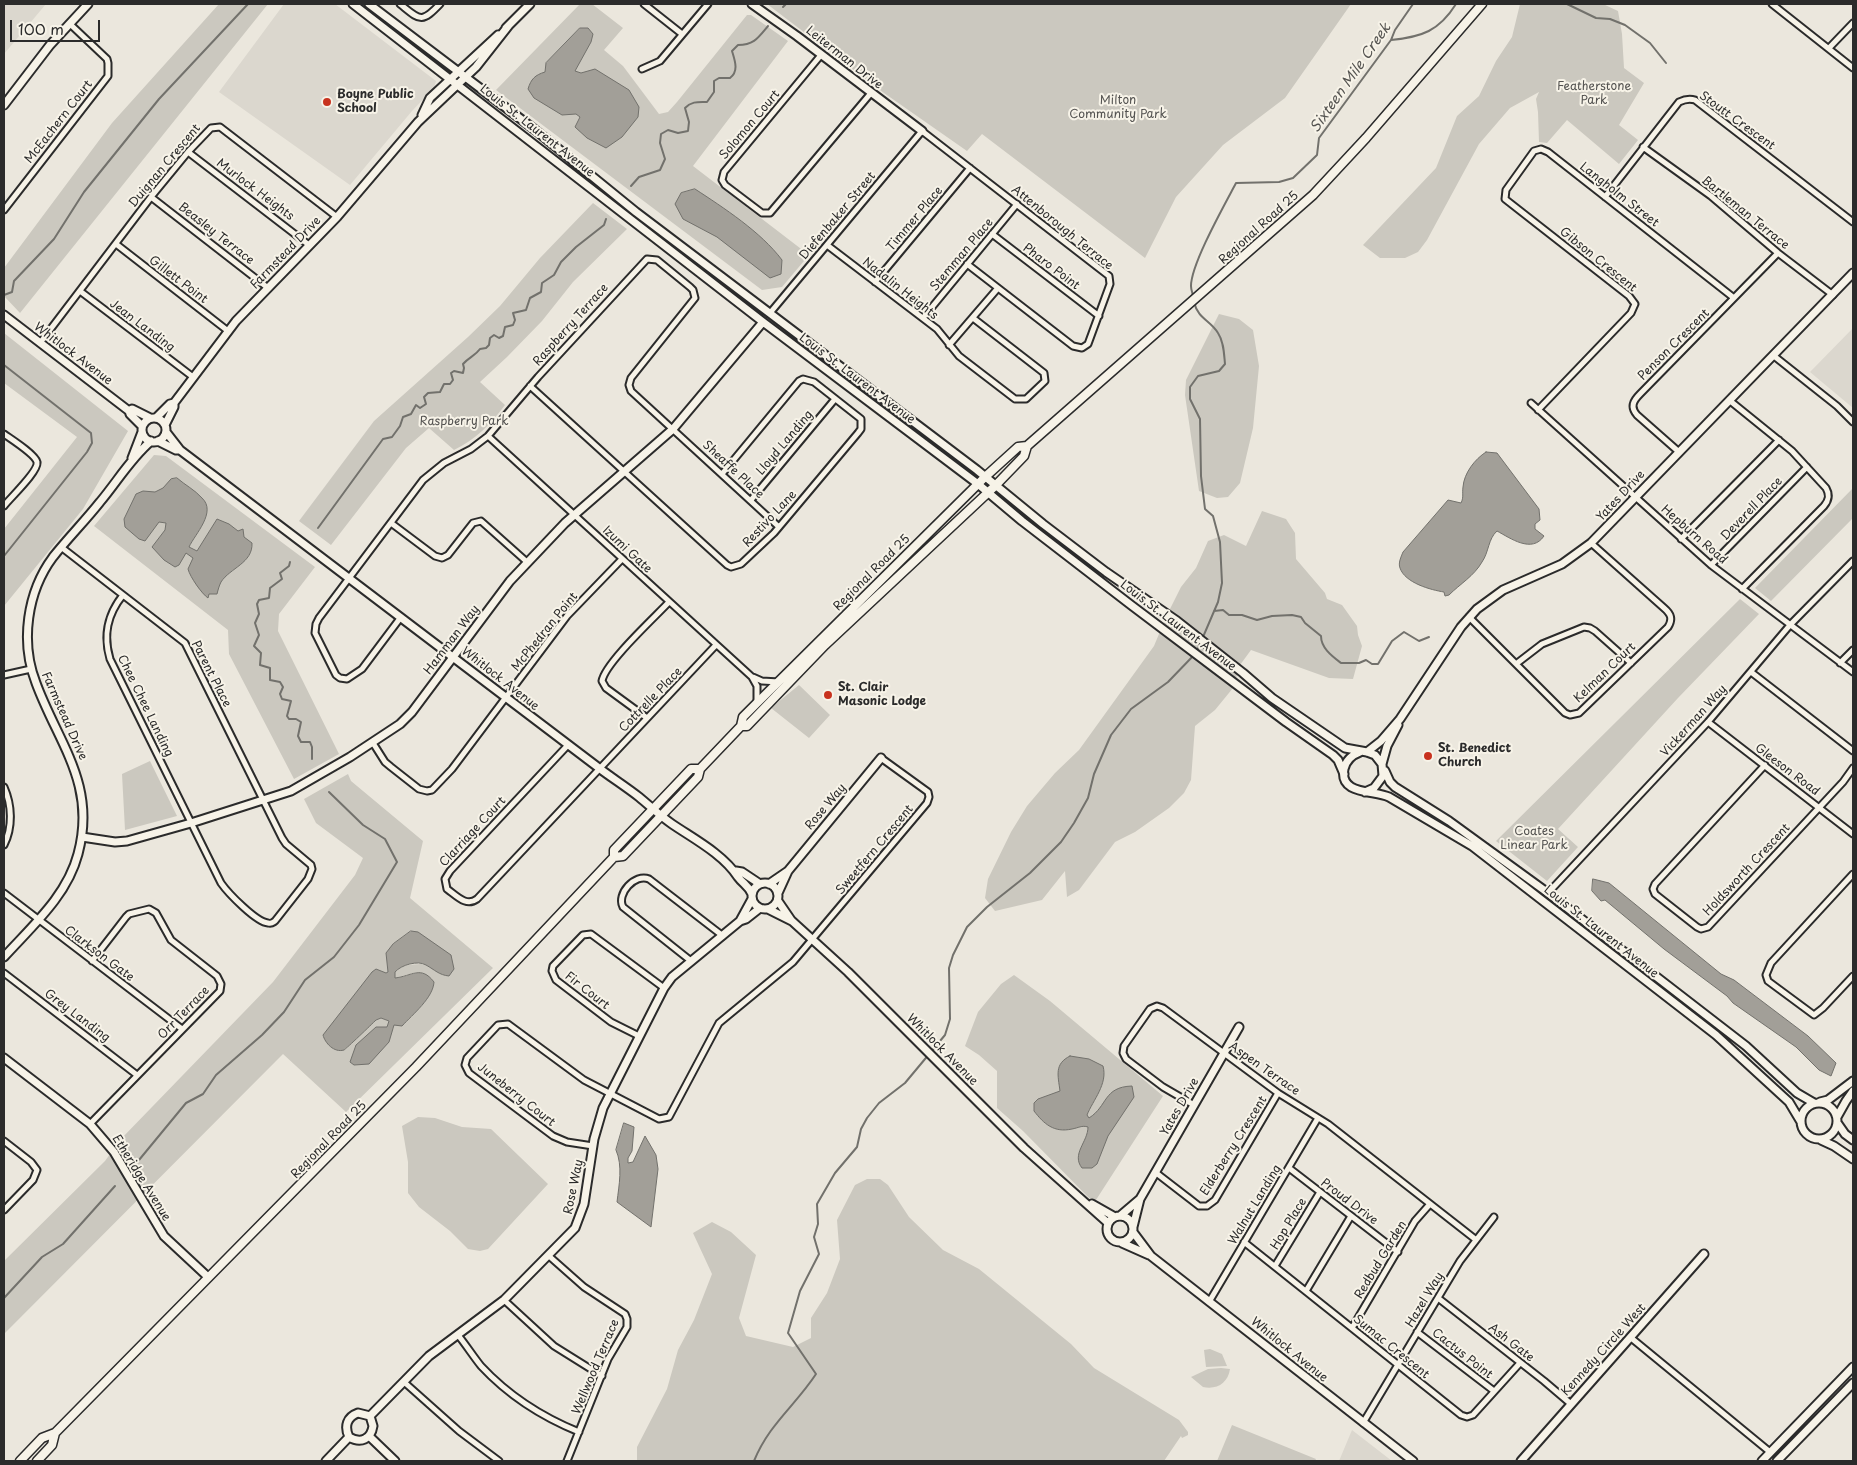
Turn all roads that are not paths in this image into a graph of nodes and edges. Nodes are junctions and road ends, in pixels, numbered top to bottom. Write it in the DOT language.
graph roads {
  1 [pos="88,4"];
  2 [pos="353,4"];
  3 [pos="369,4"];
  4 [pos="400,4"];
  5 [pos="440,4"];
  6 [pos="530,4"];
  7 [pos="644,4"];
  8 [pos="708,4"];
  9 [pos="752,4"];
  10 [pos="1482,4"];
  11 [pos="1775,5"];
  12 [pos="1853,22"];
  13 [pos="70,24"];
  14 [pos="682,34"];
  15 [pos="1829,48"];
  16 [pos="821,55"];
  17 [pos="1853,68"];
  18 [pos="642,69"];
  19 [pos="462,75"];
  20 [pos="454,81"];
  21 [pos="871,93"];
  22 [pos="4,105"];
  23 [pos="922,131"];
  24 [pos="1643,147"];
  25 [pos="188,152"];
  26 [pos="970,168"];
  27 [pos="151,197"];
  28 [pos="1604,197"];
  29 [pos="1505,199"];
  30 [pos="1017,204"];
  31 [pos="4,210"];
  32 [pos="337,217"];
  33 [pos="1853,222"];
  34 [pos="992,234"];
  35 [pos="116,244"];
  36 [pos="309,245"];
  37 [pos="827,245"];
  38 [pos="1778,253"];
  39 [pos="967,264"];
  40 [pos="1853,273"];
  41 [pos="875,282"];
  42 [pos="268,288"];
  43 [pos="998,288"];
  44 [pos="80,291"];
  45 [pos="1833,295"];
  46 [pos="1734,298"];
  47 [pos="770,313"];
  48 [pos="4,315"];
  49 [pos="1098,316"];
  50 [pos="923,318"];
  51 [pos="973,318"];
  52 [pos="763,322"];
  53 [pos="228,330"];
  54 [pos="40,343"];
  55 [pos="949,345"];
  56 [pos="1774,356"];
  57 [pos="193,377"];
  58 [pos="530,386"];
  59 [pos="836,399"];
  60 [pos="1729,400"];
  61 [pos="174,403"];
  62 [pos="1531,403"];
  63 [pos="129,410"];
  64 [pos="1538,410"];
  65 [pos="153,418"];
  66 [pos="1853,422"];
  67 [pos="142,429"];
  68 [pos="166,429"];
  69 [pos="673,429"];
  70 [pos="4,434"];
  71 [pos="488,436"];
  72 [pos="1779,440"];
  73 [pos="154,441"];
  74 [pos="1028,446"];
  75 [pos="180,450"];
  76 [pos="1679,452"];
  77 [pos="131,461"];
  78 [pos="1807,467"];
  79 [pos="624,472"];
  80 [pos="722,474"];
  81 [pos="985,477"];
  82 [pos="978,484"];
  83 [pos="995,486"];
  84 [pos="988,492"];
  85 [pos="1635,497"];
  86 [pos="751,500"];
  87 [pos="4,506"];
  88 [pos="574,514"];
  89 [pos="391,523"];
  90 [pos="779,526"];
  91 [pos="1682,539"];
  92 [pos="1591,543"];
  93 [pos="61,547"];
  94 [pos="622,558"];
  95 [pos="1853,561"];
  96 [pos="527,562"];
  97 [pos="1711,564"];
  98 [pos="350,578"];
  99 [pos="1742,589"];
  100 [pos="123,595"];
  101 [pos="669,602"];
  102 [pos="401,617"];
  103 [pos="1469,617"];
  104 [pos="1790,626"];
  105 [pos="716,645"];
  106 [pos="1853,650"];
  107 [pos="454,657"];
  108 [pos="1630,662"];
  109 [pos="1840,663"];
  110 [pos="1516,664"];
  111 [pos="31,668"];
  112 [pos="1751,672"];
  113 [pos="1853,672"];
  114 [pos="4,675"];
  115 [pos="752,677"];
  116 [pos="779,682"];
  117 [pos="506,698"];
  118 [pos="757,703"];
  119 [pos="647,718"];
  120 [pos="1400,719"];
  121 [pos="1708,722"];
  122 [pos="741,726"];
  123 [pos="373,743"];
  124 [pos="568,745"];
  125 [pos="1853,750"];
  126 [pos="1365,752"];
  127 [pos="881,758"];
  128 [pos="1382,765"];
  129 [pos="1766,765"];
  130 [pos="1853,768"];
  131 [pos="600,769"];
  132 [pos="700,769"];
  133 [pos="1344,774"];
  134 [pos="4,787"];
  135 [pos="1365,792"];
  136 [pos="263,801"];
  137 [pos="1820,807"];
  138 [pos="653,809"];
  139 [pos="662,816"];
  140 [pos="191,823"];
  141 [pos="1853,834"];
  142 [pos="82,837"];
  143 [pos="4,845"];
  144 [pos="614,857"];
  145 [pos="736,871"];
  146 [pos="788,871"];
  147 [pos="1853,874"];
  148 [pos="760,884"];
  149 [pos="769,884"];
  150 [pos="4,893"];
  151 [pos="778,893"];
  152 [pos="1548,893"];
  153 [pos="752,896"];
  154 [pos="778,901"];
  155 [pos="760,908"];
  156 [pos="768,909"];
  157 [pos="38,920"];
  158 [pos="740,921"];
  159 [pos="792,921"];
  160 [pos="723,936"];
  161 [pos="813,940"];
  162 [pos="4,957"];
  163 [pos="92,961"];
  164 [pos="691,961"];
  165 [pos="4,973"];
  166 [pos="1853,976"];
  167 [pos="664,988"];
  168 [pos="1239,1027"];
  169 [pos="182,1030"];
  170 [pos="639,1036"];
  171 [pos="1224,1054"];
  172 [pos="4,1058"];
  173 [pos="137,1075"];
  174 [pos="1853,1081"];
  175 [pos="1853,1091"];
  176 [pos="609,1093"];
  177 [pos="1278,1093"];
  178 [pos="1817,1103"];
  179 [pos="1194,1105"];
  180 [pos="1318,1118"];
  181 [pos="1837,1120"];
  182 [pos="1801,1122"];
  183 [pos="90,1124"];
  184 [pos="1821,1140"];
  185 [pos="1853,1140"];
  186 [pos="4,1141"];
  187 [pos="593,1146"];
  188 [pos="1853,1159"];
  189 [pos="1289,1168"];
  190 [pos="1155,1172"];
  191 [pos="1320,1192"];
  192 [pos="1077,1195"];
  193 [pos="1140,1199"];
  194 [pos="1430,1204"];
  195 [pos="4,1210"];
  196 [pos="1351,1216"];
  197 [pos="1117,1217"];
  198 [pos="1494,1217"];
  199 [pos="1108,1222"];
  200 [pos="1133,1229"];
  201 [pos="1475,1240"];
  202 [pos="1122,1242"];
  203 [pos="1244,1242"];
  204 [pos="1398,1252"];
  205 [pos="1704,1254"];
  206 [pos="549,1256"];
  207 [pos="1151,1256"];
  208 [pos="1275,1266"];
  209 [pos="208,1277"];
  210 [pos="1306,1291"];
  211 [pos="1438,1298"];
  212 [pos="504,1300"];
  213 [pos="1209,1302"];
  214 [pos="1352,1328"];
  215 [pos="1418,1332"];
  216 [pos="458,1335"];
  217 [pos="1630,1337"];
  218 [pos="1520,1363"];
  219 [pos="1397,1366"];
  220 [pos="1853,1367"];
  221 [pos="602,1376"];
  222 [pos="404,1382"];
  223 [pos="1853,1383"];
  224 [pos="1494,1391"];
  225 [pos="1571,1404"];
  226 [pos="370,1416"];
  227 [pos="1363,1423"];
  228 [pos="579,1432"];
  229 [pos="55,1433"];
  230 [pos="370,1436"];
  231 [pos="348,1437"];
  232 [pos="1770,1452"];
  233 [pos="20,1461"];
  234 [pos="37,1461"];
  235 [pos="326,1461"];
  236 [pos="395,1461"];
  237 [pos="499,1461"];
  238 [pos="567,1461"];
  239 [pos="1412,1461"];
  240 [pos="1521,1461"];
  241 [pos="1762,1461"];
  242 [pos="1777,1461"];
  1 -- 13 [label="street"];
  2 -- 20 [label="street, Louis St. Laurent Avenue"];
  3 -- 19 [label="street, Louis St. Laurent Avenue"];
  4 -- 5 [label="street"];
  6 -- 19 [label="street, Farmstead Drive"];
  7 -- 14 [label="street"];
  8 -- 14 [label="street"];
  9 -- 16 [label="street, Leiterman Drive"];
  10 -- 74 [label="main road, Regional Road 25"];
  11 -- 15 [label="street"];
  12 -- 15 [label="street"];
  13 -- 22 [label="street"];
  13 -- 31 [label="street, McEachern Court"];
  14 -- 18 [label="street"];
  15 -- 17 [label="street"];
  16 -- 21 [label="street, Leiterman Drive"];
  16 -- 21 [label="street, Solomon Court"];
  19 -- 20 [label="street, Farmstead Drive"];
  19 -- 47 [label="street, Louis St. Laurent Avenue"];
  20 -- 32 [label="street, Farmstead Drive"];
  20 -- 52 [label="street, Louis St. Laurent Avenue"];
  21 -- 23 [label="street, Leiterman Drive"];
  23 -- 26 [label="street, Attenborough Terrace"];
  23 -- 37 [label="street, Diefenbaker Street"];
  24 -- 28 [label="street, Stoutt Crescent"];
  24 -- 33 [label="street, Stoutt Crescent"];
  24 -- 38 [label="street, Bartleman Terrace"];
  25 -- 27 [label="street, Duignan Crescent"];
  25 -- 32 [label="street, Duignan Crescent"];
  25 -- 36 [label="street, Murlock Heights"];
  26 -- 30 [label="street, Attenborough Terrace"];
  26 -- 41 [label="street, Timmer Place"];
  27 -- 35 [label="street, Duignan Crescent"];
  27 -- 42 [label="street, Beasley Terrace"];
  28 -- 29 [label="street, Langholm Street"];
  28 -- 46 [label="street, Langholm Street"];
  29 -- 64 [label="street, Gibson Crescent"];
  30 -- 34 [label="street, Stemman Place"];
  30 -- 49 [label="street, Attenborough Terrace"];
  32 -- 36 [label="street, Farmstead Drive"];
  34 -- 39 [label="street, Stemman Place"];
  34 -- 49 [label="street, Pharo Point"];
  35 -- 44 [label="street, Duignan Crescent"];
  35 -- 53 [label="street, Gillett Point"];
  36 -- 42 [label="street, Farmstead Drive"];
  37 -- 41 [label="street, Nadalin Heights"];
  37 -- 47 [label="street, Diefenbaker Street"];
  38 -- 45 [label="street, Bartleman Terrace"];
  38 -- 46 [label="street, Penson Crescent"];
  39 -- 43 [label="street, Attenborough Terrace"];
  39 -- 50 [label="street, Stemman Place"];
  40 -- 45 [label="street, Yates Drive"];
  41 -- 50 [label="street, Nadalin Heights"];
  42 -- 53 [label="street, Farmstead Drive"];
  43 -- 49 [label="street, Attenborough Terrace"];
  43 -- 51 [label="street"];
  44 -- 54 [label="street, Duignan Crescent"];
  44 -- 57 [label="street, Jean Landing"];
  45 -- 56 [label="street, Yates Drive"];
  46 -- 76 [label="street, Penson Crescent"];
  47 -- 81 [label="street, Louis St. Laurent Avenue"];
  48 -- 54 [label="street, Whitlock Avenue"];
  50 -- 55 [label="street, Nadalin Heights"];
  51 -- 55 [label="street"];
  51 -- 55 [label="street, Nadalin Heights"];
  52 -- 69 [label="street, Hamman Way"];
  52 -- 82 [label="street, Louis St. Laurent Avenue"];
  53 -- 57 [label="street, Farmstead Drive"];
  54 -- 63 [label="street, Whitlock Avenue"];
  56 -- 60 [label="street, Yates Drive"];
  56 -- 66 [label="street"];
  57 -- 61 [label="street, Farmstead Drive"];
  58 -- 69 [label="street, Raspberry Terrace"];
  58 -- 71 [label="street, Raspberry Terrace"];
  58 -- 79 [label="street, Restivo Lane"];
  59 -- 80 [label="street, Restivo Lane"];
  59 -- 86 [label="street, Lloyd Landing"];
  59 -- 90 [label="street, Restivo Lane"];
  60 -- 72 [label="street"];
  60 -- 76 [label="street, Yates Drive"];
  61 -- 65 [label="street, Farmstead Drive"];
  61 -- 68 [label="street, Farmstead Drive"];
  62 -- 64 [label="street, Hepburn Road"];
  63 -- 65 [label="street, Whitlock Avenue"];
  63 -- 67 [label="street, Whitlock Avenue"];
  64 -- 85 [label="street, Hepburn Road"];
  65 -- 67 [label="street"];
  65 -- 68 [label="street"];
  67 -- 73 [label="street"];
  67 -- 77 [label="street, Farmstead Drive"];
  68 -- 73 [label="street"];
  68 -- 75 [label="street, Whitlock Avenue"];
  69 -- 79 [label="street, Hamman Way"];
  69 -- 80 [label="street, Sheaffe Place"];
  70 -- 87 [label="street"];
  71 -- 88 [label="street, Izumi Gate"];
  71 -- 89 [label="street, Raspberry Terrace"];
  72 -- 78 [label="street"];
  72 -- 91 [label="street"];
  73 -- 75 [label="street, Whitlock Avenue"];
  73 -- 77 [label="street, Farmstead Drive"];
  74 -- 81 [label="main road, Regional Road 25"];
  74 -- 83 [label="main road, Regional Road 25"];
  75 -- 98 [label="street, Whitlock Avenue"];
  76 -- 85 [label="street, Yates Drive"];
  77 -- 93 [label="street, Farmstead Drive"];
  78 -- 97 [label="street, Deverell Place"];
  78 -- 99 [label="street"];
  79 -- 88 [label="street, Hamman Way"];
  79 -- 90 [label="street, Restivo Lane"];
  80 -- 86 [label="street, Sheaffe Place"];
  81 -- 82 [label="main road, Regional Road 25"];
  81 -- 83 [label="street, Louis St. Laurent Avenue"];
  82 -- 84 [label="street, Louis St. Laurent Avenue"];
  82 -- 116 [label="main road, Regional Road 25"];
  83 -- 84 [label="main road, Regional Road 25"];
  83 -- 126 [label="street, Louis St. Laurent Avenue"];
  84 -- 122 [label="main road, Regional Road 25"];
  84 -- 133 [label="street, Louis St. Laurent Avenue"];
  85 -- 91 [label="street, Hepburn Road"];
  85 -- 92 [label="street, Yates Drive"];
  86 -- 90 [label="street, Sheaffe Place"];
  88 -- 94 [label="street, Izumi Gate"];
  88 -- 96 [label="street, Hamman Way"];
  89 -- 96 [label="street"];
  89 -- 98 [label="street, Raspberry Terrace"];
  91 -- 97 [label="street, Hepburn Road"];
  92 -- 103 [label="street, Yates Drive"];
  92 -- 108 [label="street, Kelman Court"];
  93 -- 100 [label="street, Parent Place"];
  93 -- 111 [label="street, Farmstead Drive"];
  94 -- 101 [label="street, Izumi Gate"];
  94 -- 117 [label="street, McPhedran Point"];
  95 -- 104 [label="street, Vickerman Way"];
  96 -- 107 [label="street, Hamman Way"];
  97 -- 99 [label="street, Hepburn Road"];
  98 -- 102 [label="street, Whitlock Avenue"];
  98 -- 102 [label="street, Raspberry Terrace"];
  99 -- 104 [label="street, Hepburn Road"];
  100 -- 136 [label="street, Parent Place"];
  100 -- 140 [label="street, Chee Chee Landing"];
  101 -- 105 [label="street, Izumi Gate"];
  101 -- 119 [label="street"];
  102 -- 107 [label="street, Whitlock Avenue"];
  103 -- 110 [label="street, Kelman Court"];
  103 -- 120 [label="street, Yates Drive"];
  104 -- 109 [label="street, Hepburn Road"];
  104 -- 112 [label="street, Vickerman Way"];
  105 -- 115 [label="street, Izumi Gate"];
  105 -- 119 [label="street, Cottrelle Place"];
  106 -- 109 [label="street"];
  107 -- 117 [label="street, Whitlock Avenue"];
  107 -- 123 [label="street, Hamman Way"];
  108 -- 110 [label="street"];
  108 -- 110 [label="street, Kelman Court"];
  109 -- 113 [label="street, Hepburn Road"];
  111 -- 114 [label="street"];
  111 -- 142 [label="street, Farmstead Drive"];
  112 -- 121 [label="street, Vickerman Way"];
  112 -- 125 [label="street"];
  115 -- 116 [label="street"];
  115 -- 118 [label="street"];
  116 -- 118 [label="main road, Regional Road 25"];
  117 -- 123 [label="street, McPhedran Point"];
  117 -- 124 [label="street, Whitlock Avenue"];
  118 -- 122 [label="main road, Regional Road 25"];
  119 -- 131 [label="street, Cottrelle Place"];
  120 -- 126 [label="street, Yates Drive"];
  120 -- 128 [label="street, Yates Drive"];
  121 -- 129 [label="street, Gleeson Road"];
  121 -- 152 [label="street, Vickerman Way"];
  122 -- 132 [label="main road, Regional Road 25"];
  123 -- 136 [label="street, Hamman Way"];
  124 -- 131 [label="street, Whitlock Avenue"];
  124 -- 131 [label="street, Clarriage Court"];
  126 -- 128 [label="street"];
  126 -- 133 [label="street"];
  127 -- 146 [label="street, Rose Way"];
  127 -- 161 [label="street, Sweetfern Crescent"];
  128 -- 135 [label="street"];
  128 -- 152 [label="street, Louis St. Laurent Avenue"];
  129 -- 137 [label="street, Gleeson Road"];
  129 -- 137 [label="street, Holdsworth Crescent"];
  130 -- 137 [label="street"];
  131 -- 138 [label="street, Whitlock Avenue"];
  132 -- 138 [label="main road, Regional Road 25"];
  132 -- 139 [label="main road, Regional Road 25"];
  133 -- 135 [label="street"];
  134 -- 143 [label="street"];
  135 -- 182 [label="street, Louis St. Laurent Avenue"];
  136 -- 140 [label="street, Hamman Way"];
  136 -- 140 [label="street, Parent Place"];
  137 -- 141 [label="street, Gleeson Road"];
  138 -- 139 [label="street, Whitlock Avenue"];
  138 -- 144 [label="main road, Regional Road 25"];
  139 -- 144 [label="main road, Regional Road 25"];
  139 -- 145 [label="street, Whitlock Avenue"];
  140 -- 142 [label="street, Hamman Way"];
  142 -- 157 [label="street, Farmstead Drive"];
  144 -- 209 [label="main road, Regional Road 25"];
  145 -- 148 [label="street, Whitlock Avenue"];
  145 -- 153 [label="street, Whitlock Avenue"];
  146 -- 149 [label="street, Rose Way"];
  146 -- 151 [label="street, Rose Way"];
  147 -- 166 [label="street"];
  148 -- 149 [label="street"];
  148 -- 153 [label="street"];
  149 -- 151 [label="street"];
  150 -- 157 [label="street, Clarkson Gate"];
  151 -- 154 [label="street"];
  152 -- 178 [label="street, Louis St. Laurent Avenue"];
  153 -- 155 [label="street"];
  153 -- 158 [label="street, Rose Way"];
  154 -- 156 [label="street"];
  154 -- 159 [label="street, Whitlock Avenue"];
  155 -- 156 [label="street"];
  155 -- 158 [label="street, Rose Way"];
  156 -- 159 [label="street, Whitlock Avenue"];
  157 -- 162 [label="street, Farmstead Drive"];
  157 -- 163 [label="street, Clarkson Gate"];
  158 -- 160 [label="street, Rose Way"];
  159 -- 161 [label="street, Whitlock Avenue"];
  160 -- 164 [label="street, Rose Way"];
  160 -- 164 [label="street"];
  161 -- 176 [label="street"];
  161 -- 192 [label="street, Whitlock Avenue"];
  163 -- 169 [label="street, Clarkson Gate"];
  163 -- 169 [label="street, Orr Terrace"];
  164 -- 167 [label="street, Rose Way"];
  165 -- 173 [label="street, Grey Landing"];
  167 -- 170 [label="street, Rose Way"];
  167 -- 170 [label="street, Fir Court"];
  168 -- 171 [label="street, Yates Drive"];
  169 -- 173 [label="street, Orr Terrace"];
  170 -- 176 [label="street, Rose Way"];
  171 -- 177 [label="street, Aspen Terrace"];
  171 -- 179 [label="street, Yates Drive"];
  171 -- 179 [label="street, Aspen Terrace"];
  172 -- 183 [label="street, Etheridge Avenue"];
  173 -- 183 [label="street, Orr Terrace"];
  174 -- 178 [label="street"];
  175 -- 181 [label="street"];
  176 -- 187 [label="street, Rose Way"];
  176 -- 187 [label="street, Juneberry Court"];
  177 -- 180 [label="street, Aspen Terrace"];
  177 -- 190 [label="street, Elderberry Crescent"];
  178 -- 181 [label="street"];
  178 -- 182 [label="street"];
  179 -- 190 [label="street, Yates Drive"];
  180 -- 189 [label="street, Walnut Landing"];
  180 -- 194 [label="street, Aspen Terrace"];
  181 -- 184 [label="street"];
  181 -- 185 [label="street"];
  182 -- 184 [label="street"];
  183 -- 209 [label="street, Etheridge Avenue"];
  184 -- 188 [label="street"];
  186 -- 195 [label="street"];
  187 -- 206 [label="street, Rose Way"];
  189 -- 191 [label="street, Proud Drive"];
  189 -- 203 [label="street, Walnut Landing"];
  190 -- 193 [label="street, Yates Drive"];
  191 -- 196 [label="street, Proud Drive"];
  191 -- 208 [label="street, Hop Place"];
  192 -- 197 [label="street, Whitlock Avenue"];
  192 -- 199 [label="street, Whitlock Avenue"];
  193 -- 197 [label="street, Yates Drive"];
  193 -- 200 [label="street, Yates Drive"];
  194 -- 201 [label="street, Aspen Terrace"];
  194 -- 204 [label="street, Redbud Garden"];
  196 -- 204 [label="street, Proud Drive"];
  196 -- 210 [label="street"];
  197 -- 199 [label="street"];
  197 -- 200 [label="street"];
  198 -- 201 [label="street, Hazel Way"];
  199 -- 202 [label="street"];
  200 -- 202 [label="street"];
  200 -- 207 [label="street, Whitlock Avenue"];
  201 -- 211 [label="street, Hazel Way"];
  202 -- 207 [label="street, Whitlock Avenue"];
  203 -- 208 [label="street, Sumac Crescent"];
  203 -- 213 [label="street, Walnut Landing"];
  204 -- 214 [label="street, Redbud Garden"];
  205 -- 217 [label="street, Kennedy Circle West"];
  206 -- 212 [label="street, Rose Way"];
  206 -- 221 [label="street, Wellwood Terrace"];
  207 -- 213 [label="street, Whitlock Avenue"];
  208 -- 210 [label="street, Sumac Crescent"];
  209 -- 229 [label="main road, Regional Road 25"];
  210 -- 214 [label="street, Sumac Crescent"];
  211 -- 215 [label="street, Hazel Way"];
  211 -- 218 [label="street, Ash Gate"];
  212 -- 216 [label="street, Rose Way"];
  212 -- 221 [label="street"];
  213 -- 227 [label="street, Whitlock Avenue"];
  214 -- 219 [label="street, Sumac Crescent"];
  215 -- 219 [label="street, Hazel Way"];
  215 -- 224 [label="street, Cactus Point"];
  216 -- 222 [label="street, Rose Way"];
  216 -- 228 [label="street"];
  217 -- 225 [label="street, Kennedy Circle West"];
  217 -- 232 [label="street"];
  218 -- 224 [label="street, Sumac Crescent"];
  218 -- 225 [label="street, Ash Gate"];
  219 -- 224 [label="street, Sumac Crescent"];
  219 -- 227 [label="street, Hazel Way"];
  220 -- 232 [label="street"];
  221 -- 228 [label="street, Wellwood Terrace"];
  222 -- 226 [label="street, Rose Way"];
  222 -- 237 [label="street"];
  223 -- 242 [label="street"];
  225 -- 240 [label="street, Kennedy Circle West"];
  226 -- 230 [label="street"];
  226 -- 231 [label="street"];
  227 -- 239 [label="street, Whitlock Avenue"];
  228 -- 238 [label="street, Wellwood Terrace"];
  229 -- 233 [label="main road, Regional Road 25"];
  229 -- 234 [label="main road, Regional Road 25"];
  230 -- 231 [label="street"];
  230 -- 236 [label="street"];
  231 -- 235 [label="street"];
  232 -- 241 [label="street"];
}
